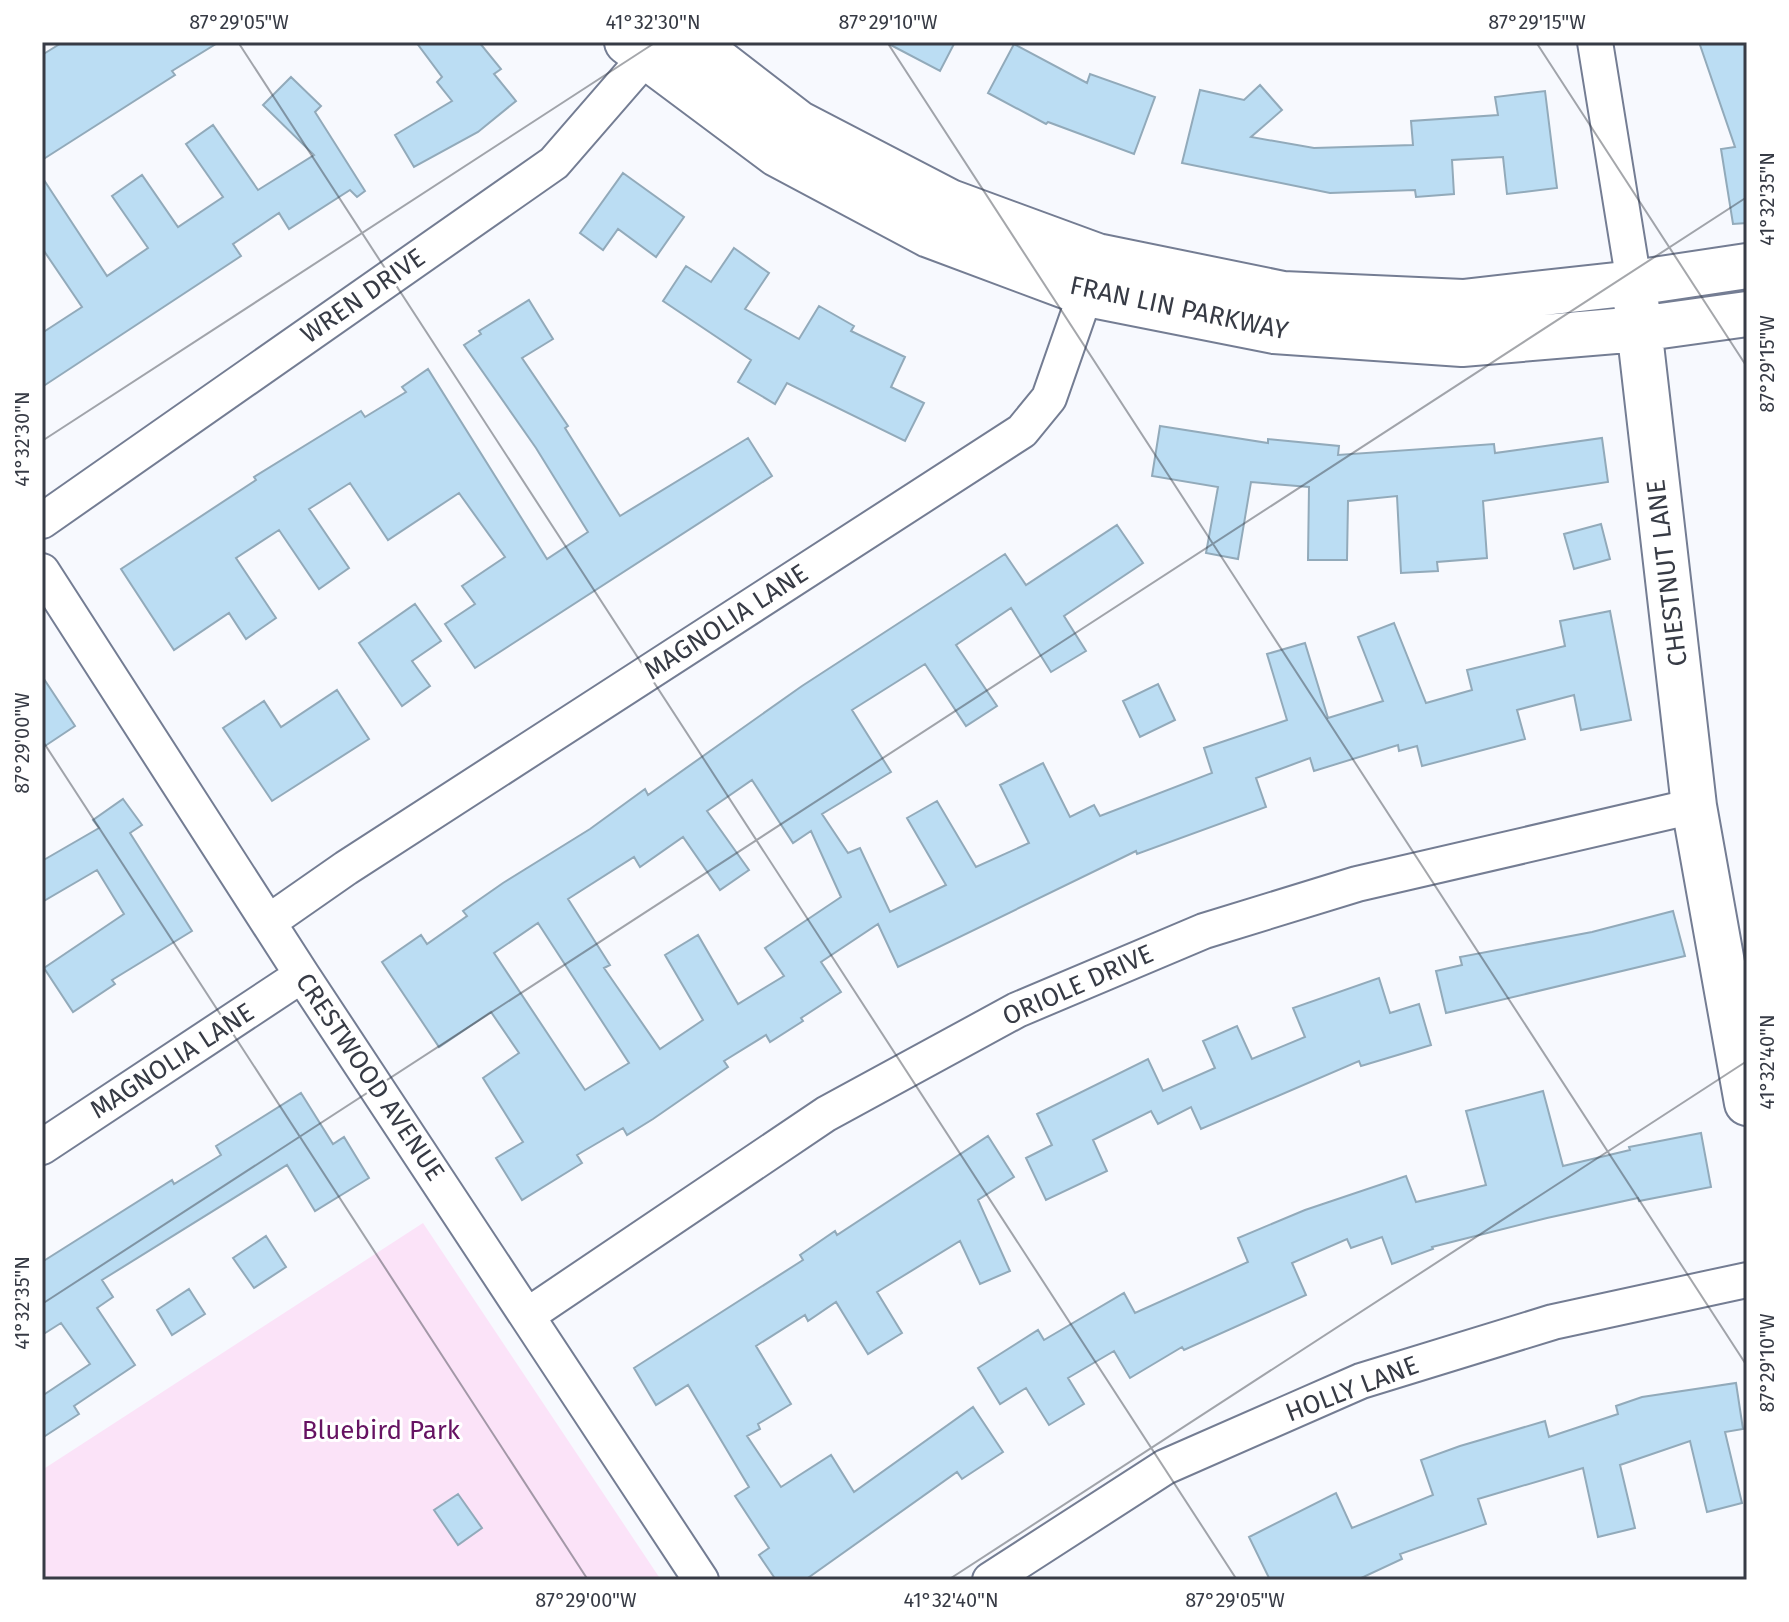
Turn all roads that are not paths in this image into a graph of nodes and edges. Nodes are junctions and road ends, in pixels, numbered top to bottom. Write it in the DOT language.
graph roads {
  1 [pos="693,42"];
  2 [pos="1595,42"];
  3 [pos="643,47"];
  4 [pos="1747,266"];
  5 [pos="1092,275"];
  6 [pos="1634,283"];
  7 [pos="1747,314"];
  8 [pos="1639,329"];
  9 [pos="42,521"];
  10 [pos="42,571"];
  11 [pos="1694,806"];
  12 [pos="270,921"];
  13 [pos="302,975"];
  14 [pos="1747,1103"];
  15 [pos="42,1147"];
  16 [pos="1747,1280"];
  17 [pos="528,1315"];
  18 [pos="701,1580"];
  19 [pos="990,1580"];
  1 -- 5 [label="street, FRAN LIN PARKWAY"];
  2 -- 6 [label="street, CHESTNUT LANE"];
  3 -- 5 [label="street, FRAN LIN PARKWAY"];
  3 -- 9 [label="street, WREN DRIVE"];
  4 -- 6 [label="street, FRAN LIN PARKWAY"];
  5 -- 6 [label="street, FRAN LIN PARKWAY"];
  5 -- 8 [label="street, FRAN LIN PARKWAY"];
  5 -- 12 [label="street, MAGNOLIA LANE"];
  6 -- 8 [label="street, CHESTNUT LANE"];
  7 -- 8 [label="street, FRAN LIN PARKWAY"];
  8 -- 11 [label="street, CHESTNUT LANE"];
  10 -- 12 [label="street, CRESTWOOD AVENUE"];
  11 -- 14 [label="street, CHESTNUT LANE"];
  11 -- 17 [label="street, ORIOLE DRIVE"];
  12 -- 13 [label="street, CRESTWOOD AVENUE"];
  13 -- 15 [label="street, MAGNOLIA LANE"];
  13 -- 17 [label="street, CRESTWOOD AVENUE"];
  16 -- 19 [label="street, HOLLY LANE"];
  17 -- 18 [label="street, CRESTWOOD AVENUE"];
}
